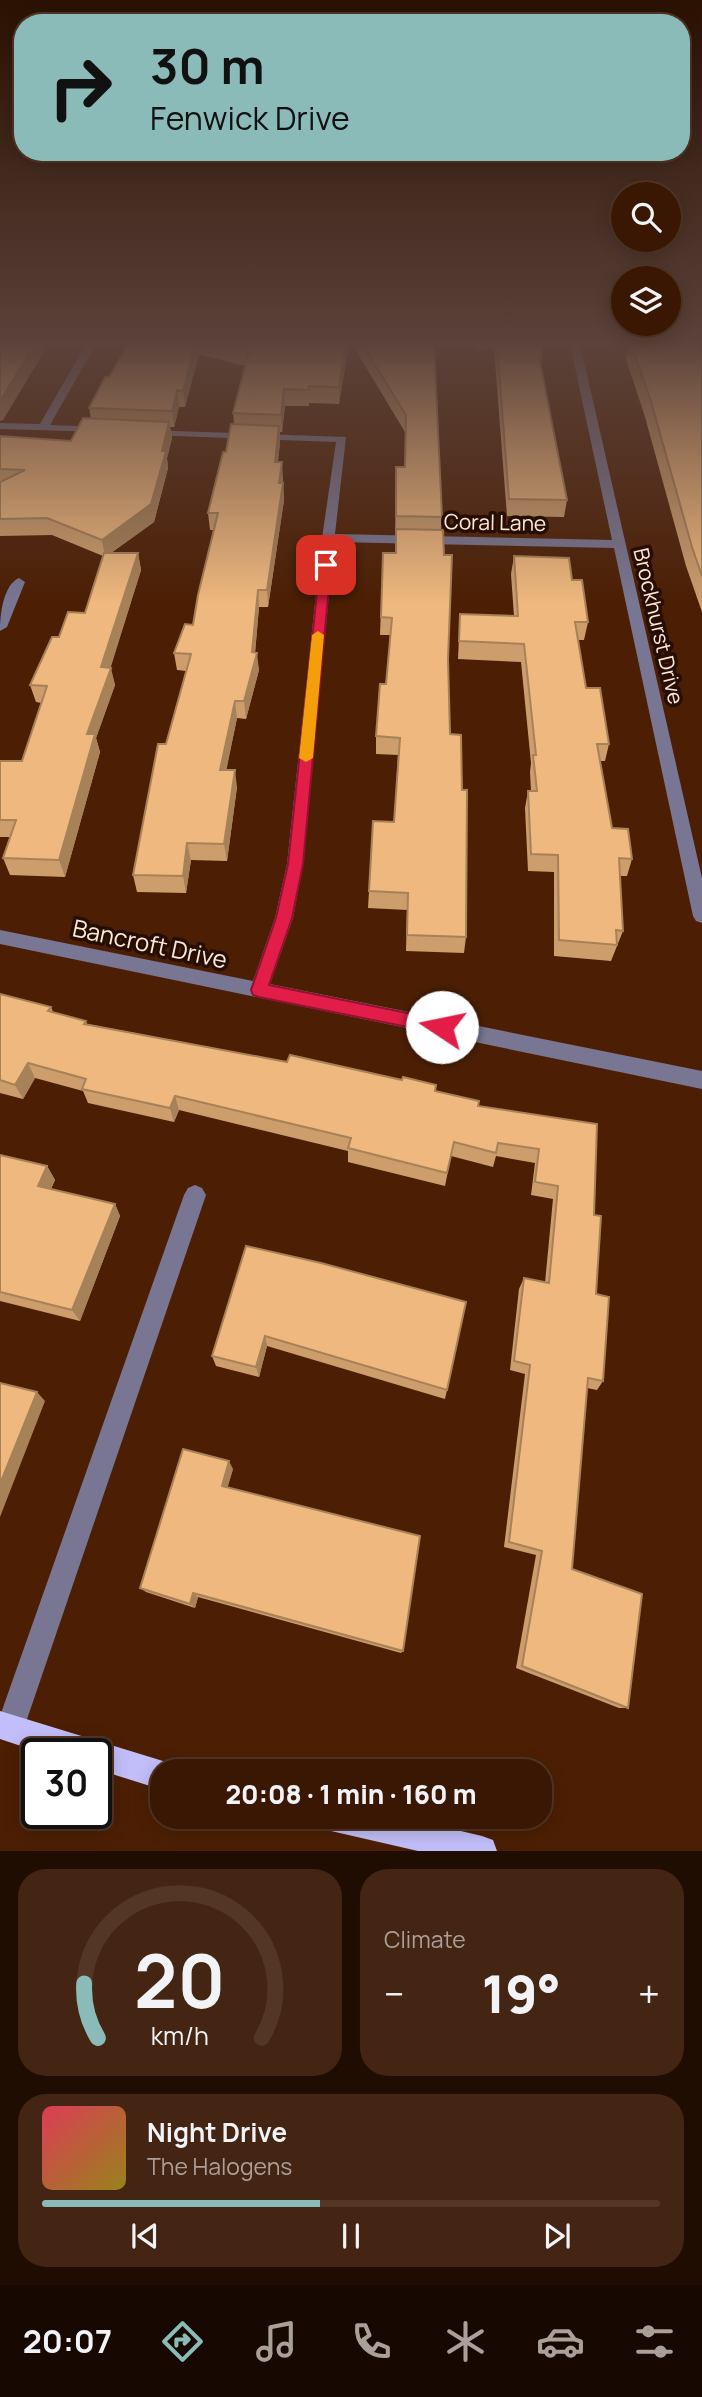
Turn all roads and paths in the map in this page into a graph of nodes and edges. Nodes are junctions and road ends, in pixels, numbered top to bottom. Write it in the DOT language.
graph roads {
  1 [pos="594,430"];
  2 [pos="138,432"];
  3 [pos="328,538"];
  4 [pos="618,544"];
  5 [pos="19,582"];
  6 [pos="0,627"];
  7 [pos="702,916"];
  8 [pos="0,937"];
  9 [pos="259,990"];
  10 [pos="702,1080"];
  11 [pos="194,1195"];
  12 [pos="5,1726"];
  13 [pos="42,1738"];
  14 [pos="112,1760"];
  15 [pos="150,1772"];
  16 [pos="387,1829"];
  17 [pos="482,1851"];
  1 -- 4 [label="street, Brockhurst Drive"];
  2 -- 3 [label="street"];
  3 -- 4 [label="street, Coral Lane"];
  3 -- 9 [label="street"];
  4 -- 7 [label="street, Brockhurst Drive"];
  5 -- 6 [label="street"];
  8 -- 9 [label="street, Bancroft Drive"];
  9 -- 10 [label="street, Bancroft Drive"];
  11 -- 12 [label="street"];
  12 -- 13 [label="main road"];
  14 -- 15 [label="main road"];
  16 -- 17 [label="main road"];
}
